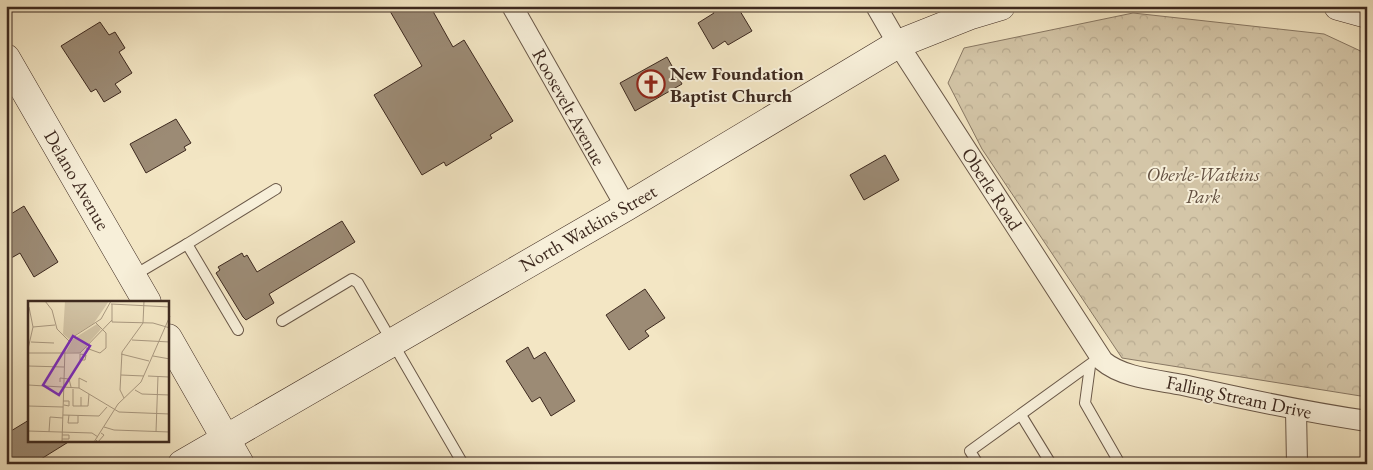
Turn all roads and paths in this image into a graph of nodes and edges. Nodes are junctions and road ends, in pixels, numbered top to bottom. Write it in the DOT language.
graph roads {
  1 [pos="512,6"];
  2 [pos="876,6"];
  3 [pos="1001,6"];
  4 [pos="1338,6"];
  5 [pos="1367,14"];
  6 [pos="898,44"];
  7 [pos="6,58"];
  8 [pos="276,189"];
  9 [pos="626,207"];
  10 [pos="187,244"];
  11 [pos="132,277"];
  12 [pos="146,301"];
  13 [pos="282,321"];
  14 [pos="238,330"];
  15 [pos="169,340"];
  16 [pos="392,342"];
  17 [pos="1100,364"];
  18 [pos="1296,410"];
  19 [pos="1021,415"];
  20 [pos="1367,421"];
  21 [pos="225,438"];
  22 [pos="182,464"];
  23 [pos="240,464"];
  24 [pos="463,464"];
  25 [pos="978,464"];
  26 [pos="1051,464"];
  27 [pos="1120,464"];
  28 [pos="1297,464"];
  1 -- 9 [label="street, Roosevelt Avenue"];
  2 -- 6 [label="street, Oberle Road"];
  3 -- 6 [label="main road, North Watkins Street"];
  4 -- 5 [label="main road"];
  6 -- 9 [label="main road, North Watkins Street"];
  6 -- 17 [label="street, Oberle Road"];
  7 -- 11 [label="main road, Delano Avenue"];
  8 -- 10 [label="lane"];
  9 -- 16 [label="main road, North Watkins Street"];
  10 -- 11 [label="lane"];
  10 -- 14 [label="lane"];
  11 -- 12 [label="main road, Delano Avenue"];
  13 -- 16 [label="lane"];
  15 -- 21 [label="main road"];
  16 -- 21 [label="main road, North Watkins Street"];
  16 -- 24 [label="lane"];
  17 -- 18 [label="street, Falling Stream Drive"];
  17 -- 19 [label="lane"];
  17 -- 27 [label="lane"];
  18 -- 20 [label="street, Falling Stream Drive"];
  18 -- 28 [label="street"];
  19 -- 25 [label="lane"];
  19 -- 26 [label="lane"];
  21 -- 22 [label="main road, North Watkins Street"];
  21 -- 23 [label="main road"];
}
